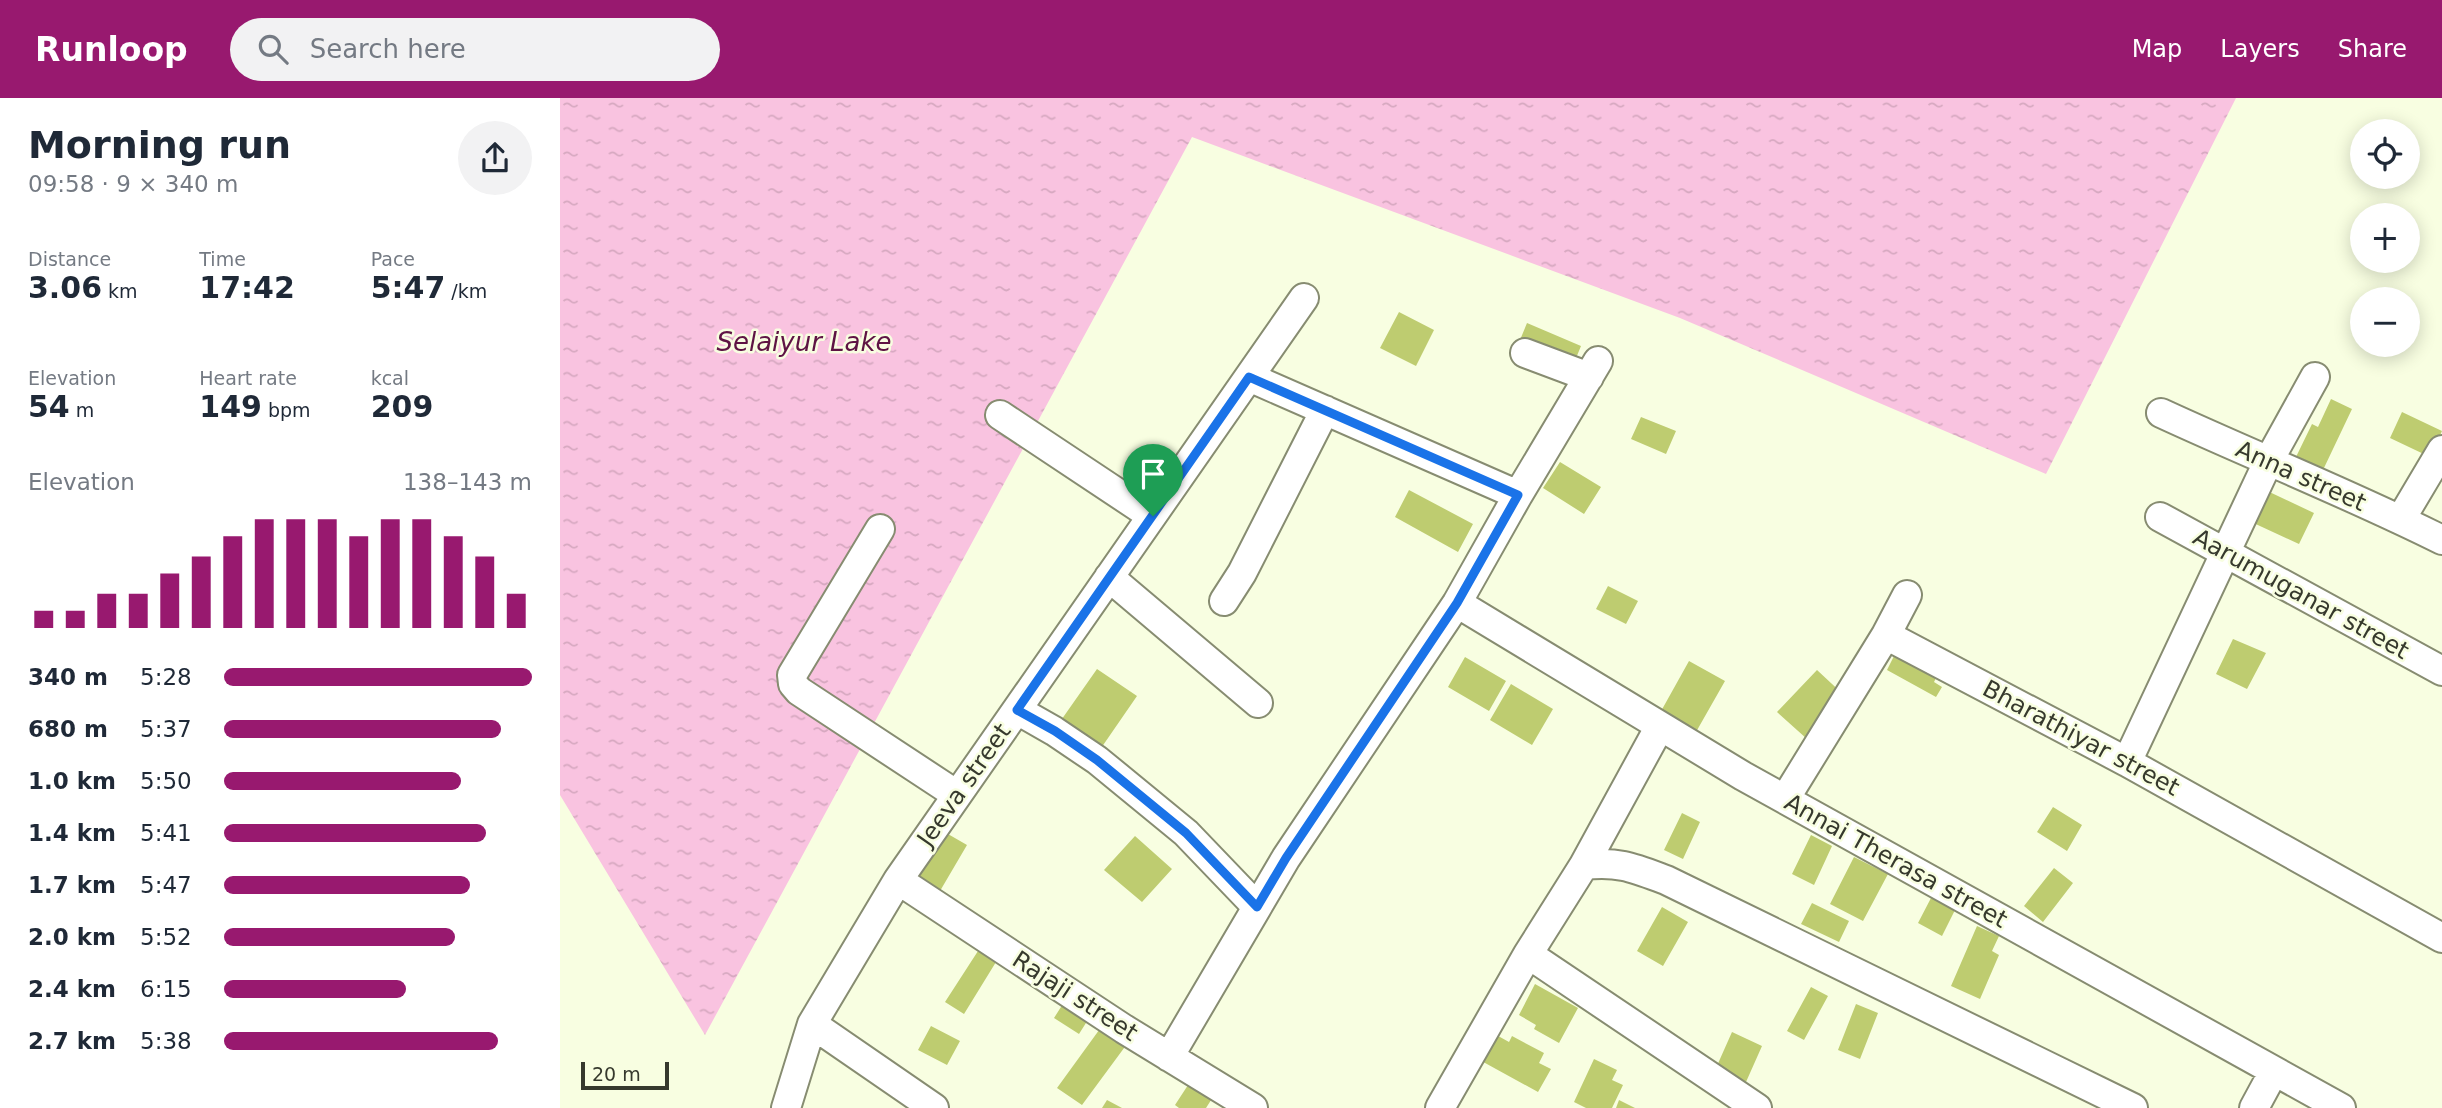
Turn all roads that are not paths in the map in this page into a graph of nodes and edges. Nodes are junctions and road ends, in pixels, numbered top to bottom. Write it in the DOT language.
graph roads {
  1 [pos="1304,298"];
  2 [pos="1525,352"];
  3 [pos="1249,377"];
  4 [pos="2315,377"];
  5 [pos="1325,410"];
  6 [pos="2161,413"];
  7 [pos="1000,415"];
  8 [pos="2442,450"];
  9 [pos="2267,462"];
  10 [pos="1518,495"];
  11 [pos="1153,516"];
  12 [pos="2160,517"];
  13 [pos="2401,519"];
  14 [pos="880,529"];
  15 [pos="2442,540"];
  16 [pos="2226,553"];
  17 [pos="1109,577"];
  18 [pos="1907,595"];
  19 [pos="1223,601"];
  20 [pos="1457,603"];
  21 [pos="1886,635"];
  22 [pos="2442,671"];
  23 [pos="1258,703"];
  24 [pos="1017,710"];
  25 [pos="1660,726"];
  26 [pos="2127,762"];
  27 [pos="957,795"];
  28 [pos="1785,799"];
  29 [pos="1584,865"];
  30 [pos="898,880"];
  31 [pos="1257,907"];
  32 [pos="2442,938"];
  33 [pos="1528,954"];
  34 [pos="812,1024"];
  35 [pos="1170,1057"];
  36 [pos="2274,1070"];
  37 [pos="786,1108"];
  38 [pos="934,1108"];
  39 [pos="1253,1108"];
  40 [pos="1440,1108"];
  41 [pos="1758,1108"];
  42 [pos="2133,1108"];
  43 [pos="2254,1108"];
  44 [pos="2341,1108"];
  1 -- 3 [label="street, Jeeva street"];
  2 -- 10 [label="street"];
  3 -- 5 [label="street"];
  3 -- 11 [label="street, Jeeva street"];
  4 -- 9 [label="street"];
  5 -- 10 [label="street"];
  5 -- 19 [label="street"];
  6 -- 9 [label="street, Anna street"];
  7 -- 11 [label="street"];
  8 -- 13 [label="street"];
  9 -- 13 [label="street, Anna street"];
  9 -- 16 [label="street"];
  10 -- 20 [label="street"];
  11 -- 17 [label="street, Jeeva street"];
  12 -- 16 [label="street, Aarumuganar street"];
  13 -- 15 [label="street, Anna street"];
  14 -- 27 [label="street"];
  16 -- 22 [label="street, Aarumuganar street"];
  16 -- 26 [label="street"];
  17 -- 23 [label="street"];
  17 -- 24 [label="street, Jeeva street"];
  18 -- 21 [label="street"];
  20 -- 25 [label="street, Annai Therasa street"];
  20 -- 31 [label="street"];
  21 -- 26 [label="street, Bharathiyar street"];
  21 -- 28 [label="street"];
  24 -- 27 [label="street, Jeeva street"];
  24 -- 31 [label="street"];
  25 -- 28 [label="street, Annai Therasa street"];
  25 -- 29 [label="street"];
  26 -- 32 [label="street, Bharathiyar street"];
  27 -- 30 [label="street, Jeeva street"];
  28 -- 36 [label="street, Annai Therasa street"];
  29 -- 33 [label="street"];
  29 -- 42 [label="street"];
  30 -- 34 [label="street, Jeeva street"];
  30 -- 35 [label="street, Rajaji street"];
  31 -- 35 [label="street"];
  33 -- 40 [label="street"];
  33 -- 41 [label="street"];
  34 -- 37 [label="street, Jeeva street"];
  34 -- 38 [label="street"];
  35 -- 39 [label="street, Rajaji street"];
  36 -- 43 [label="street"];
  36 -- 44 [label="street, Annai Therasa street"];
}
